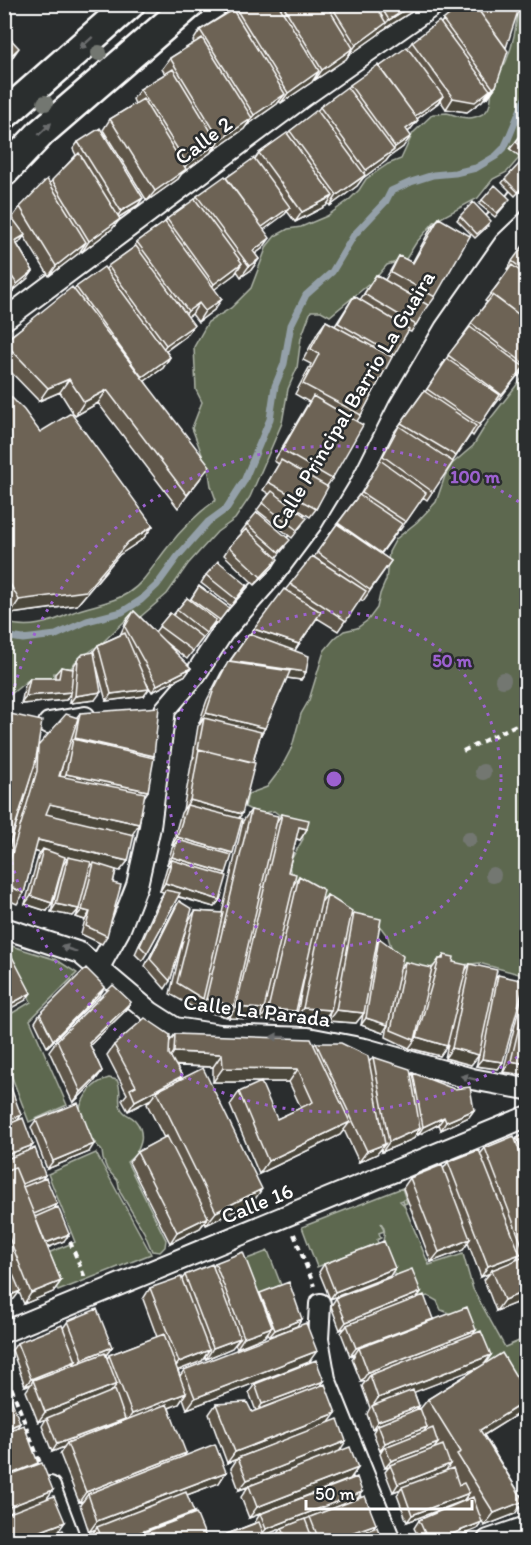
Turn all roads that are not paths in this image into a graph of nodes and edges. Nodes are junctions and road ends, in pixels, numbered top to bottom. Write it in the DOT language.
graph roads {
  1 [pos="130,4"];
  2 [pos="190,4"];
  3 [pos="435,4"];
  4 [pos="4,115"];
  5 [pos="4,172"];
  6 [pos="526,187"];
  7 [pos="4,320"];
  8 [pos="141,710"];
  9 [pos="165,710"];
  10 [pos="101,715"];
  11 [pos="49,723"];
  12 [pos="4,928"];
  13 [pos="98,969"];
  14 [pos="526,1089"];
  15 [pos="526,1117"];
  16 [pos="320,1304"];
  17 [pos="4,1332"];
  18 [pos="50,1487"];
  19 [pos="526,1527"];
  20 [pos="70,1540"];
  21 [pos="390,1540"];
  22 [pos="488,1540"];
  1 -- 4 [label="main road, one-way"];
  5 -- 2 [label="main road, one-way"];
  3 -- 7 [label="street, Calle 2"];
  6 -- 9 [label="street, Calle Principal Barrio La Guaira"];
  8 -- 9 [label="street"];
  9 -- 13 [label="street"];
  10 -- 11 [label="street"];
  13 -- 12 [label="street, Calle La Parada, one-way"];
  14 -- 13 [label="street, Calle La Parada, one-way"];
  15 -- 17 [label="street, Calle 16"];
  16 -- 21 [label="street"];
  18 -- 20 [label="street"];
  19 -- 22 [label="street"];
}
